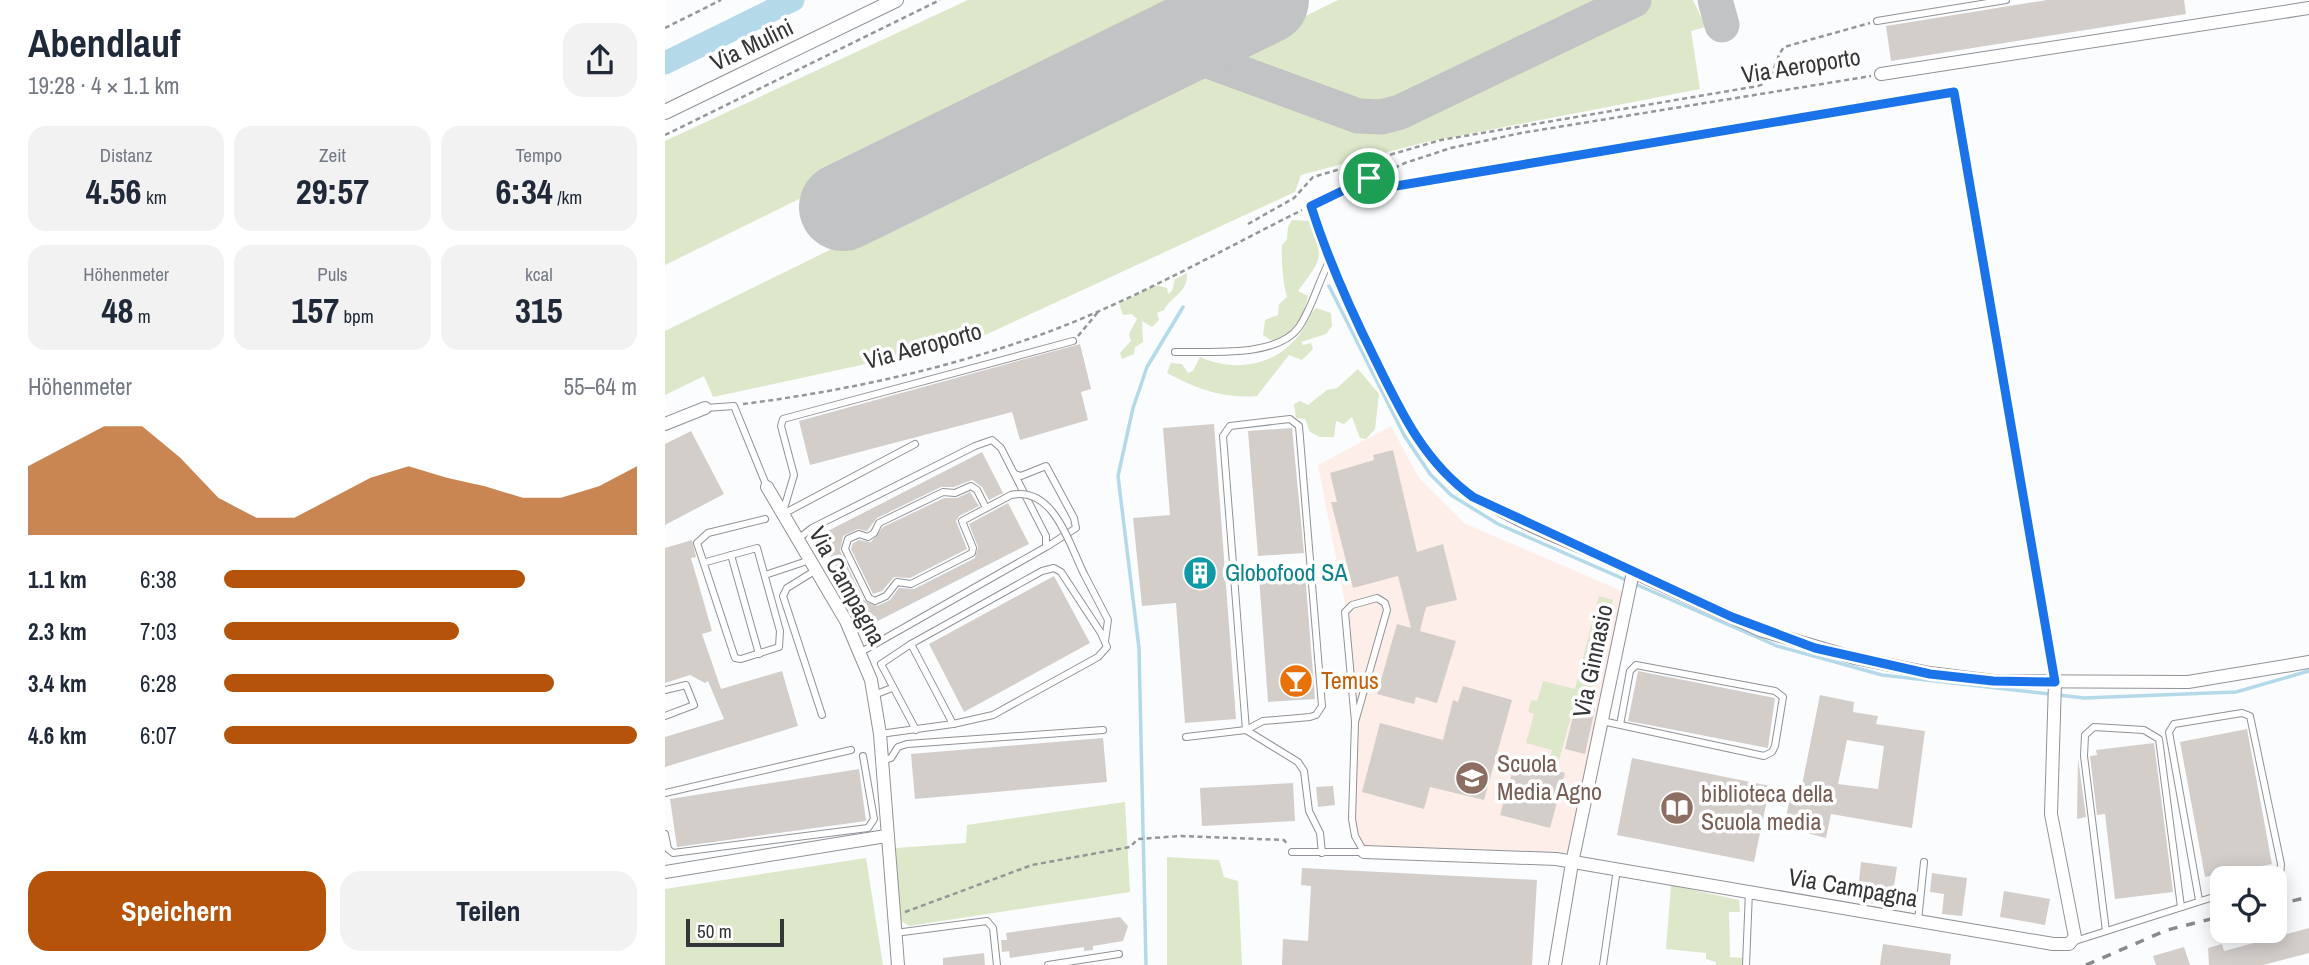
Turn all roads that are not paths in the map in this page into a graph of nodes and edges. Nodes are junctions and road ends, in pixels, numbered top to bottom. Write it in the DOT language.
graph roads {
  1 [pos="896,0"];
  2 [pos="2006,0"];
  3 [pos="2309,8"];
  4 [pos="1877,21"];
  5 [pos="1881,74"];
  6 [pos="665,112"];
  7 [pos="1311,206"];
  8 [pos="1329,262"];
  9 [pos="1073,341"];
  10 [pos="1175,352"];
  11 [pos="705,408"];
  12 [pos="665,424"];
  13 [pos="915,444"];
  14 [pos="1014,474"];
  15 [pos="767,487"];
  16 [pos="986,508"];
  17 [pos="783,514"];
  18 [pos="765,519"];
  19 [pos="798,540"];
  20 [pos="1047,548"];
  21 [pos="731,555"];
  22 [pos="706,562"];
  23 [pos="813,565"];
  24 [pos="1633,572"];
  25 [pos="765,575"];
  26 [pos="1105,641"];
  27 [pos="911,643"];
  28 [pos="861,652"];
  29 [pos="759,654"];
  30 [pos="2309,662"];
  31 [pos="892,688"];
  32 [pos="665,690"];
  33 [pos="2055,692"];
  34 [pos="874,695"];
  35 [pos="822,715"];
  36 [pos="665,716"];
  37 [pos="1602,721"];
  38 [pos="1355,722"];
  39 [pos="953,724"];
  40 [pos="1620,725"];
  41 [pos="916,730"];
  42 [pos="1103,730"];
  43 [pos="1246,730"];
  44 [pos="880,734"];
  45 [pos="1186,737"];
  46 [pos="851,750"];
  47 [pos="863,756"];
  48 [pos="883,761"];
  49 [pos="665,793"];
  50 [pos="665,834"];
  51 [pos="886,836"];
  52 [pos="1292,852"];
  53 [pos="1364,852"];
  54 [pos="1322,853"];
  55 [pos="1924,862"];
  56 [pos="1572,863"];
  57 [pos="2281,866"];
  58 [pos="1617,869"];
  59 [pos="665,872"];
  60 [pos="1749,891"];
  61 [pos="2210,897"];
  62 [pos="2199,900"];
  63 [pos="2181,907"];
  64 [pos="1918,921"];
  65 [pos="895,926"];
  66 [pos="2106,931"];
  67 [pos="2073,942"];
  68 [pos="1119,954"];
  69 [pos="898,965"];
  70 [pos="997,965"];
  71 [pos="1048,965"];
  72 [pos="1555,965"];
  73 [pos="1603,965"];
  74 [pos="1746,965"];
  1 -- 6 [label="street, Via Mulini"];
  2 -- 4 [label="lane"];
  3 -- 5 [label="street, Via Aeroporto"];
  7 -- 8 [label="lane"];
  8 -- 10 [label="lane"];
  8 -- 24 [label="lane"];
  9 -- 17 [label="lane"];
  11 -- 12 [label="street"];
  11 -- 15 [label="lane"];
  13 -- 17 [label="lane"];
  14 -- 19 [label="lane"];
  14 -- 20 [label="lane"];
  14 -- 20 [label="lane"];
  15 -- 17 [label="street, Via Campagna"];
  16 -- 16 [label="lane"];
  16 -- 26 [label="lane, bridge"];
  17 -- 19 [label="street, Via Campagna"];
  18 -- 22 [label="lane"];
  19 -- 23 [label="street, Via Campagna"];
  20 -- 28 [label="lane"];
  21 -- 22 [label="lane"];
  21 -- 25 [label="lane"];
  21 -- 29 [label="lane"];
  22 -- 29 [label="lane"];
  23 -- 25 [label="lane"];
  23 -- 28 [label="street, Via Campagna"];
  23 -- 35 [label="lane"];
  24 -- 33 [label="street"];
  24 -- 37 [label="street, Via Ginnasio"];
  25 -- 29 [label="lane"];
  26 -- 27 [label="lane"];
  26 -- 39 [label="lane"];
  27 -- 31 [label="lane"];
  27 -- 39 [label="lane"];
  28 -- 34 [label="street, Via Campagna"];
  30 -- 33 [label="street"];
  31 -- 34 [label="lane"];
  31 -- 41 [label="lane"];
  32 -- 36 [label="lane"];
  33 -- 67 [label="street"];
  34 -- 44 [label="street, Via Campagna"];
  37 -- 40 [label="lane"];
  37 -- 56 [label="street, Via Ginnasio"];
  38 -- 38 [label="lane"];
  38 -- 53 [label="lane"];
  39 -- 41 [label="lane"];
  40 -- 40 [label="lane"];
  41 -- 44 [label="lane"];
  42 -- 48 [label="lane"];
  43 -- 43 [label="lane"];
  43 -- 45 [label="lane"];
  43 -- 54 [label="lane"];
  44 -- 48 [label="street, Via Campagna"];
  46 -- 49 [label="lane"];
  47 -- 50 [label="lane"];
  48 -- 51 [label="street, Via Campagna"];
  51 -- 59 [label="street"];
  51 -- 65 [label="street, Via Campagna"];
  52 -- 54 [label="lane, Via Campagna"];
  53 -- 54 [label="lane, Via Campagna"];
  53 -- 56 [label="street, Via Campagna"];
  55 -- 64 [label="lane"];
  56 -- 58 [label="street, Via Campagna"];
  56 -- 72 [label="street, Via Ginnasio"];
  57 -- 62 [label="lane"];
  58 -- 60 [label="street, Via Campagna"];
  58 -- 73 [label="lane"];
  60 -- 64 [label="street, Via Campagna"];
  60 -- 74 [label="lane"];
  61 -- 62 [label="lane"];
  62 -- 63 [label="lane"];
  63 -- 66 [label="lane"];
  63 -- 66 [label="lane"];
  64 -- 67 [label="street, Via Campagna"];
  65 -- 69 [label="street, Via Campagna"];
  65 -- 70 [label="lane"];
  66 -- 67 [label="lane"];
  68 -- 71 [label="lane"];
}
